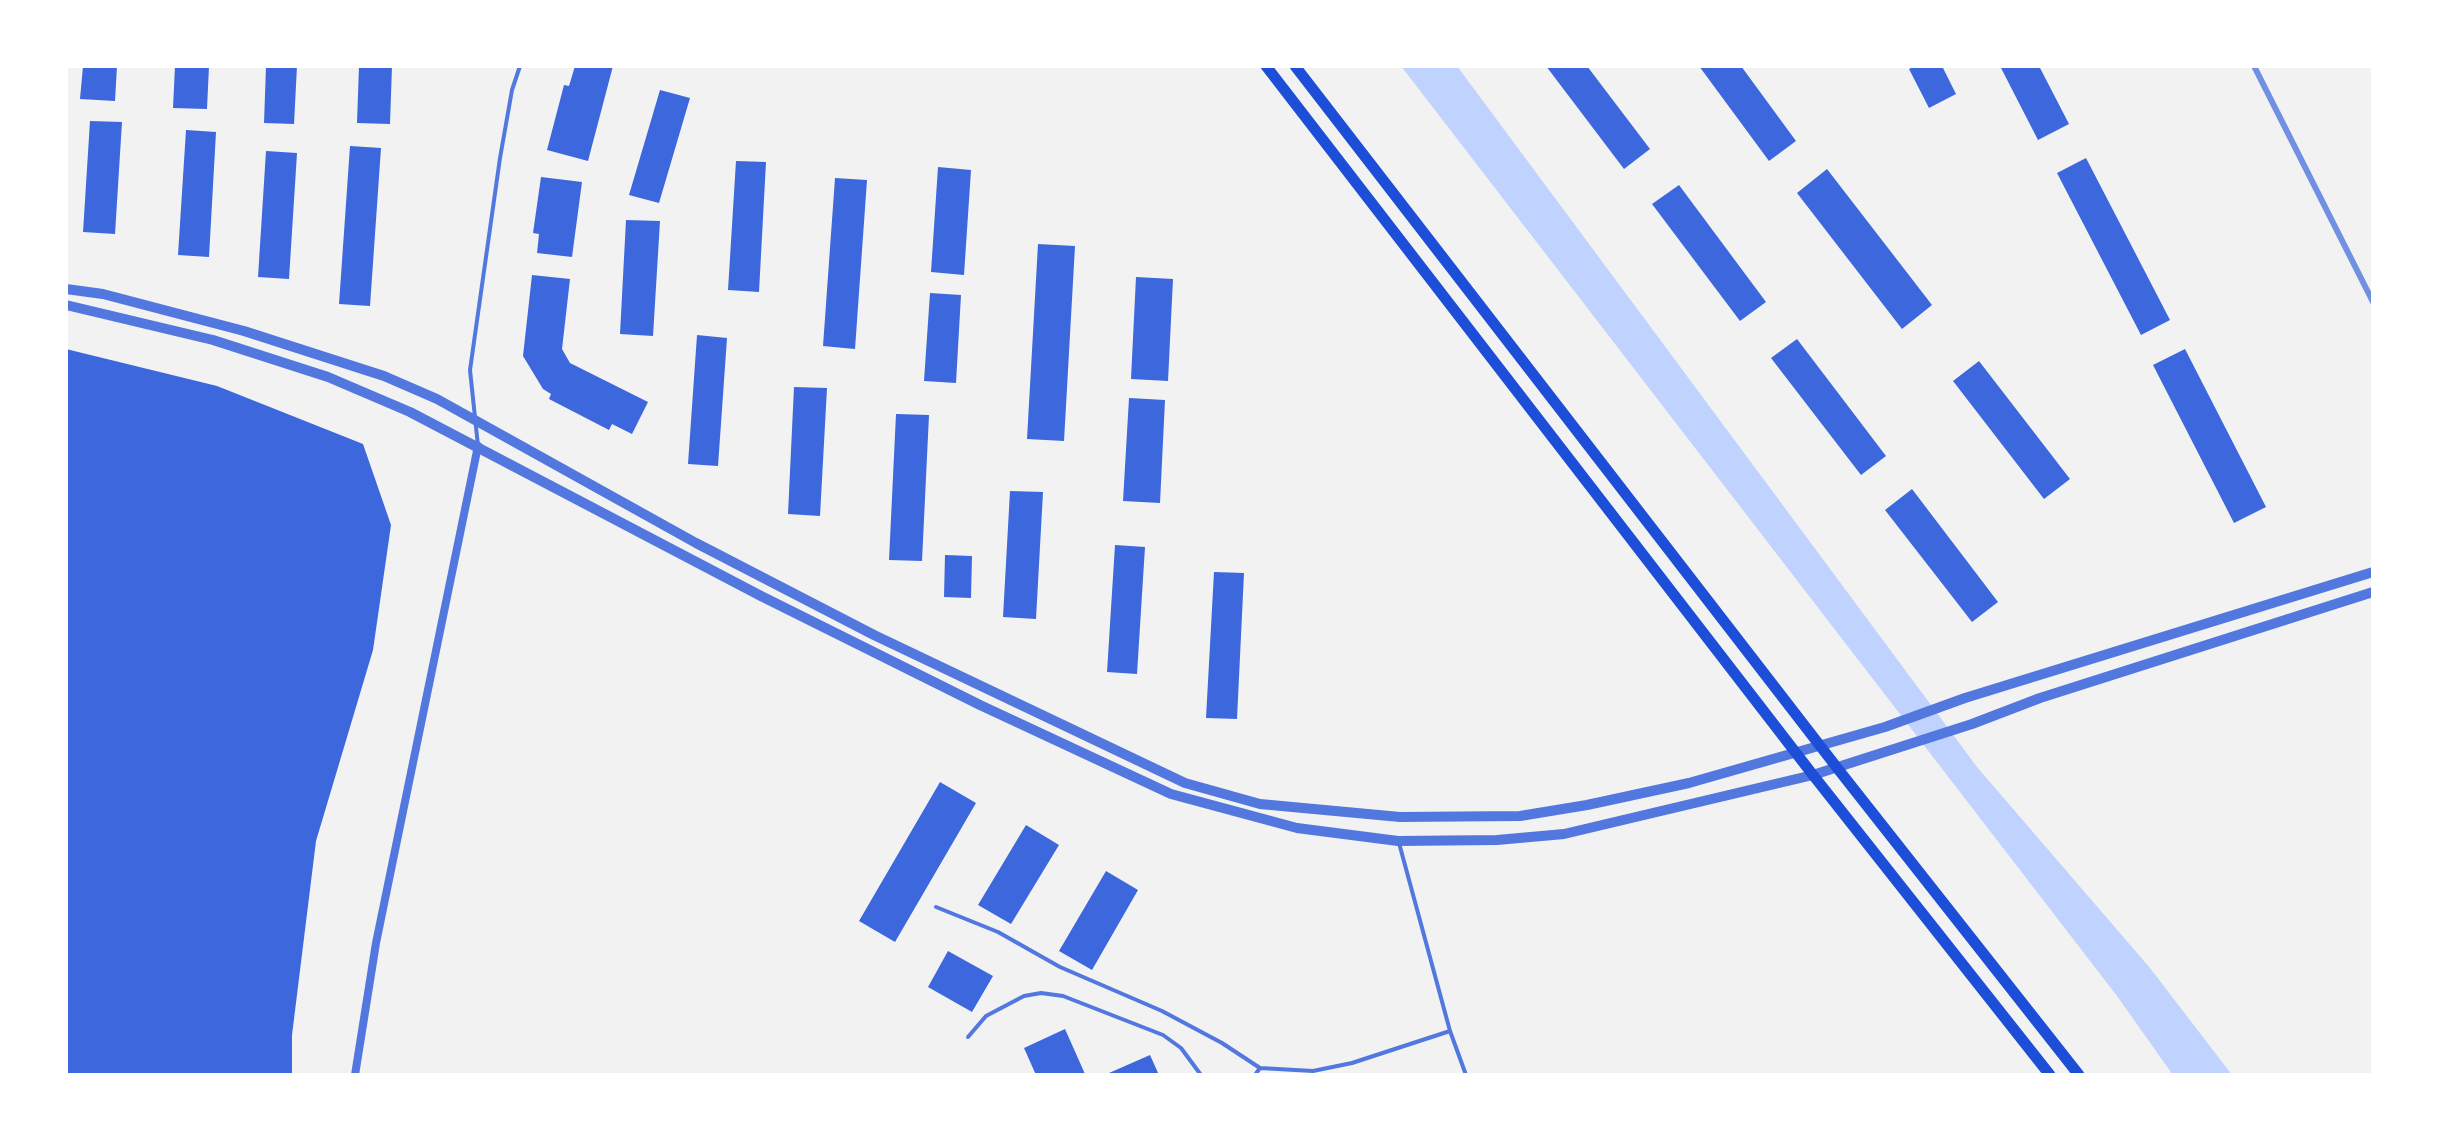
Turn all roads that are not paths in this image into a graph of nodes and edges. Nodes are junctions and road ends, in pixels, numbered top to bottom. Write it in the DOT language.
graph roads {
  1 [pos="520,66"];
  2 [pos="1266,66"];
  3 [pos="1295,66"];
  4 [pos="66,289"];
  5 [pos="66,305"];
  6 [pos="474,420"];
  7 [pos="478,446"];
  8 [pos="2373,572"];
  9 [pos="2373,592"];
  10 [pos="1820,746"];
  11 [pos="1796,752"];
  12 [pos="1838,769"];
  13 [pos="1813,775"];
  14 [pos="1398,841"];
  15 [pos="936,907"];
  16 [pos="1450,1031"];
  17 [pos="968,1037"];
  18 [pos="1260,1068"];
  19 [pos="355,1075"];
  20 [pos="1201,1075"];
  21 [pos="1255,1075"];
  22 [pos="1466,1075"];
  23 [pos="2050,1075"];
  24 [pos="2079,1075"];
  1 -- 6 [label="lane"];
  2 -- 11 [label="main road"];
  3 -- 10 [label="main road"];
  4 -- 6 [label="street"];
  5 -- 7 [label="street"];
  6 -- 7 [label="lane"];
  6 -- 11 [label="street"];
  7 -- 14 [label="street"];
  7 -- 19 [label="street"];
  8 -- 10 [label="street"];
  9 -- 12 [label="street"];
  10 -- 11 [label="street"];
  10 -- 12 [label="main road"];
  11 -- 13 [label="main road"];
  12 -- 13 [label="street"];
  12 -- 24 [label="main road"];
  13 -- 14 [label="street"];
  13 -- 23 [label="main road"];
  14 -- 16 [label="lane"];
  15 -- 18 [label="lane"];
  16 -- 18 [label="lane"];
  16 -- 22 [label="lane"];
  17 -- 20 [label="lane"];
  18 -- 21 [label="lane"];
}
